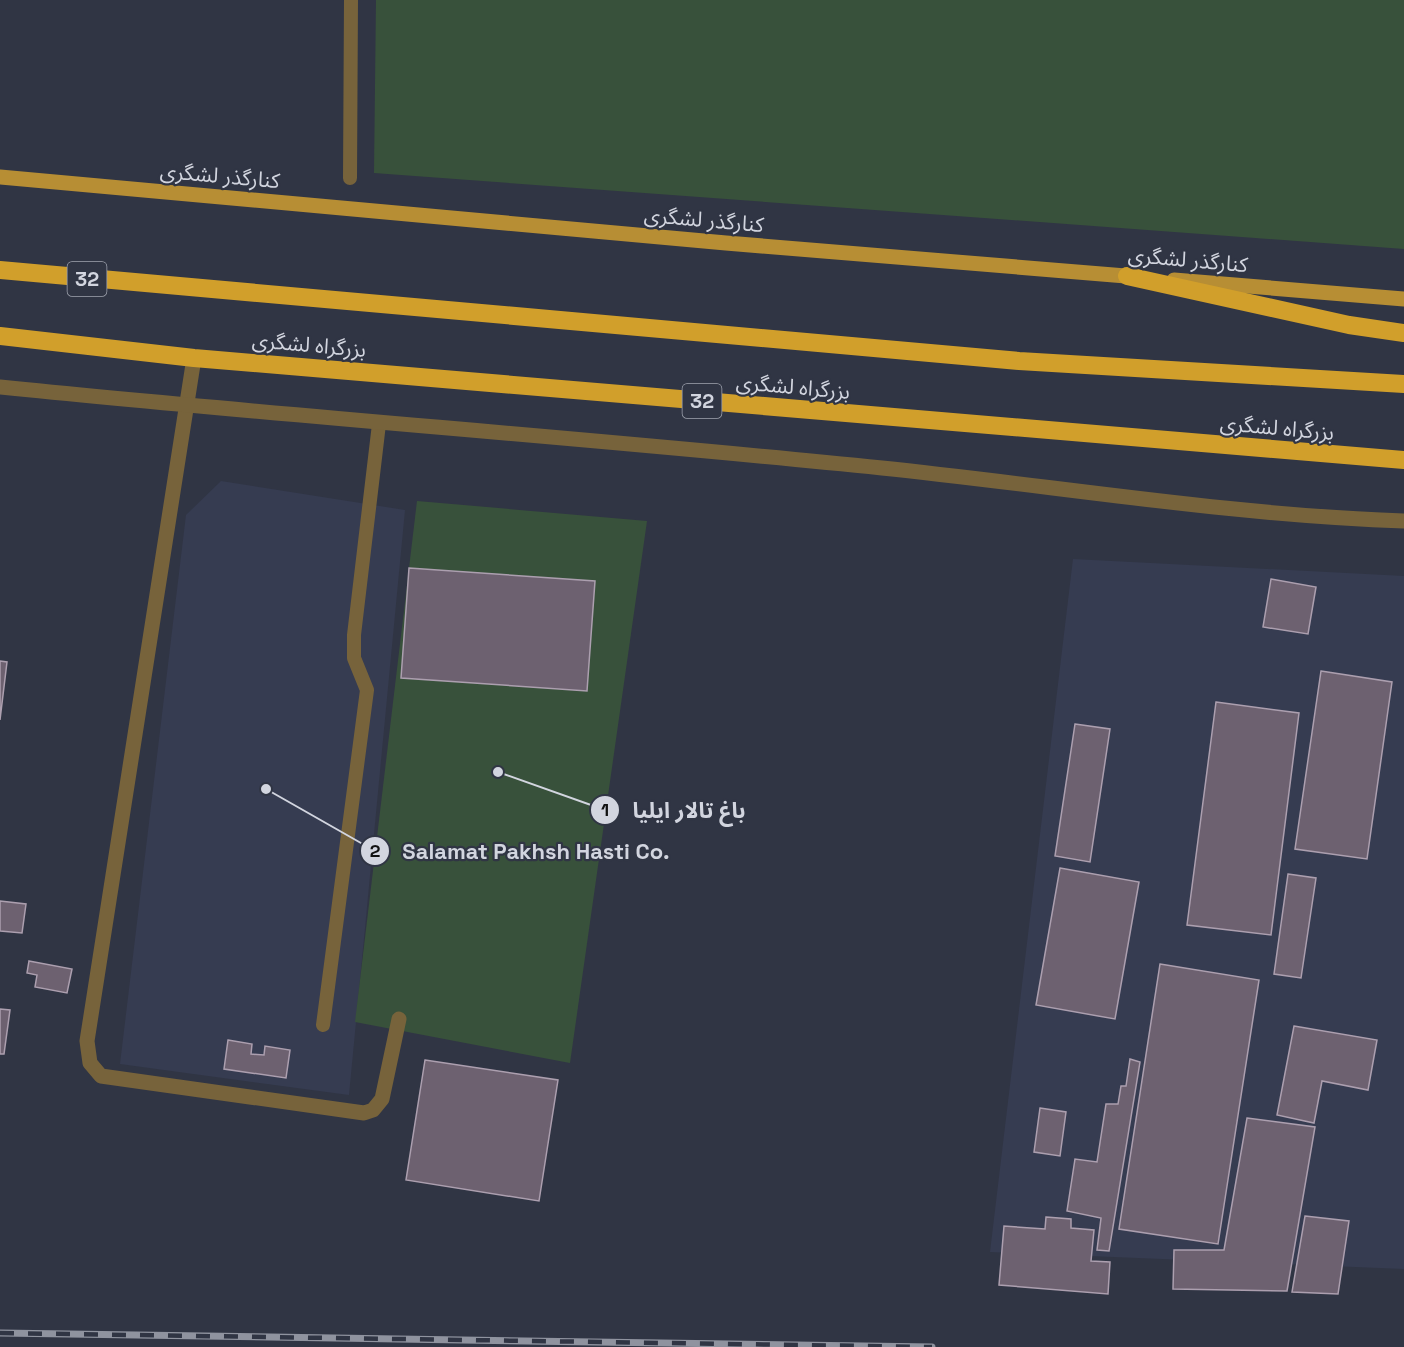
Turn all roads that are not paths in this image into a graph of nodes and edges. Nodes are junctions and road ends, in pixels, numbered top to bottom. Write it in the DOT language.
graph roads {
  1 [pos="351,0"];
  2 [pos="0,177"];
  3 [pos="350,178"];
  4 [pos="0,270"];
  5 [pos="1127,276"];
  6 [pos="1404,299"];
  7 [pos="1404,333"];
  8 [pos="0,336"];
  9 [pos="194,358"];
  10 [pos="1404,384"];
  11 [pos="0,387"];
  12 [pos="186,406"];
  13 [pos="379,424"];
  14 [pos="1404,460"];
  15 [pos="1404,521"];
  16 [pos="399,1019"];
  17 [pos="323,1025"];
  1 -- 3 [label="lane"];
  2 -- 5 [label="main road, کنارگذر لشگری"];
  4 -- 10 [label="highway, 32"];
  5 -- 6 [label="main road, کنارگذر لشگری"];
  5 -- 7 [label="highway"];
  8 -- 9 [label="highway, بزرگراه لشگری / 32"];
  9 -- 12 [label="street"];
  9 -- 14 [label="highway, بزرگراه لشگری / 32"];
  11 -- 12 [label="street"];
  12 -- 13 [label="street"];
  12 -- 16 [label="street"];
  13 -- 15 [label="street"];
  13 -- 17 [label="lane"];
}
